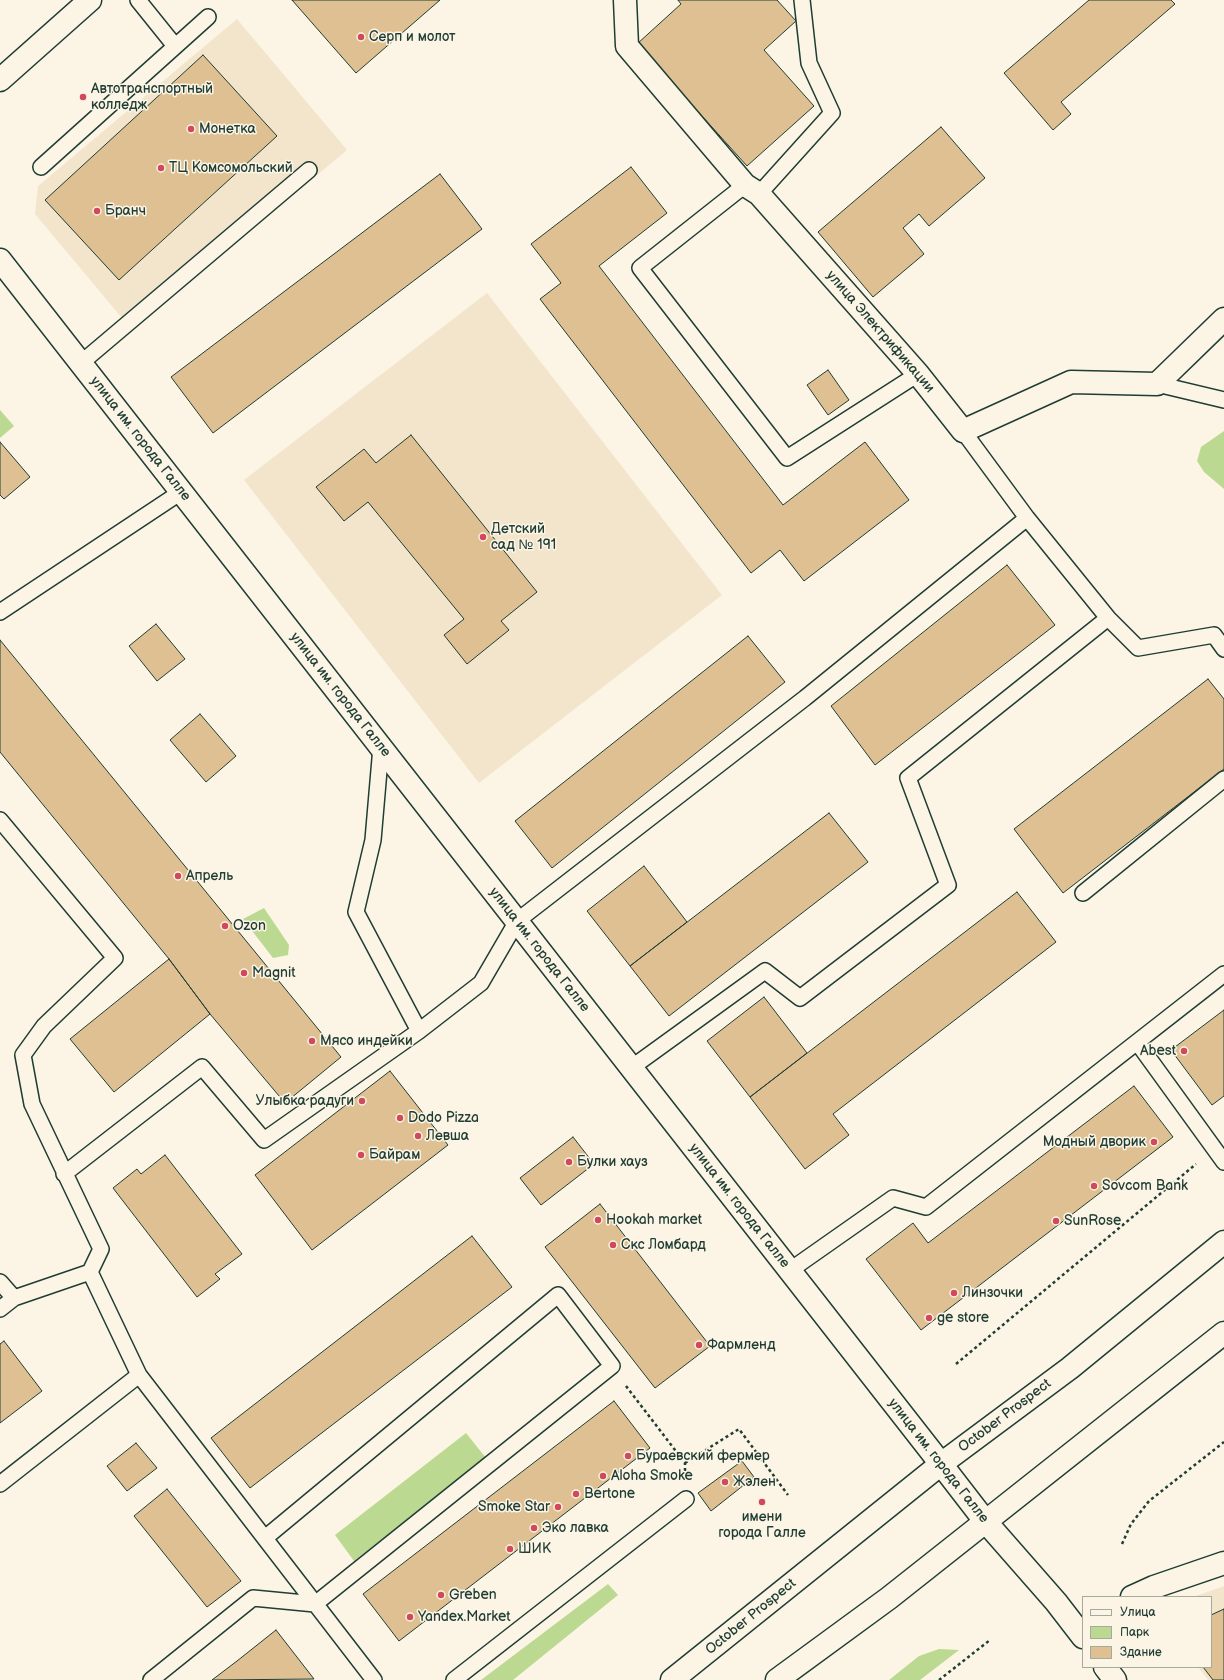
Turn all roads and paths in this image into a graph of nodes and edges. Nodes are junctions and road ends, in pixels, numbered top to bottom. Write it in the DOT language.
graph roads {
  1 [pos="90,0"];
  2 [pos="138,0"];
  3 [pos="625,0"];
  4 [pos="802,0"];
  5 [pos="208,17"];
  6 [pos="175,46"];
  7 [pos="0,80"];
  8 [pos="41,167"];
  9 [pos="309,170"];
  10 [pos="752,190"];
  11 [pos="0,260"];
  12 [pos="1224,319"];
  13 [pos="81,363"];
  14 [pos="918,374"];
  15 [pos="1156,384"];
  16 [pos="1224,400"];
  17 [pos="963,431"];
  18 [pos="181,492"];
  19 [pos="1027,518"];
  20 [pos="0,612"];
  21 [pos="1108,618"];
  22 [pos="1219,631"];
  23 [pos="1224,649"];
  24 [pos="381,747"];
  25 [pos="1224,779"];
  26 [pos="0,820"];
  27 [pos="1083,893"];
  28 [pos="517,921"];
  29 [pos="1224,974"];
  30 [pos="420,1031"];
  31 [pos="1137,1042"];
  32 [pos="631,1068"];
  33 [pos="1214,1148"];
  34 [pos="1224,1162"];
  35 [pos="64,1174"];
  36 [pos="1224,1242"];
  37 [pos="789,1270"];
  38 [pos="90,1272"];
  39 [pos="0,1282"];
  40 [pos="14,1298"];
  41 [pos="0,1309"];
  42 [pos="1224,1333"];
  43 [pos="956,1364"];
  44 [pos="612,1366"];
  45 [pos="139,1375"];
  46 [pos="1224,1442"];
  47 [pos="941,1464"];
  48 [pos="0,1484"];
  49 [pos="788,1495"];
  50 [pos="686,1499"];
  51 [pos="985,1521"];
  52 [pos="265,1538"];
  53 [pos="1122,1544"];
  54 [pos="1224,1563"];
  55 [pos="1134,1596"];
  56 [pos="315,1604"];
  57 [pos="1080,1627"];
  58 [pos="990,1640"];
  59 [pos="1107,1668"];
  60 [pos="151,1680"];
  61 [pos="374,1680"];
  62 [pos="454,1680"];
  63 [pos="672,1680"];
  64 [pos="777,1680"];
  65 [pos="938,1680"];
  66 [pos="1115,1680"];
  1 -- 7 [label="main road"];
  2 -- 6 [label="lane"];
  3 -- 10 [label="main road, улица Электрификации"];
  4 -- 10 [label="lane"];
  5 -- 6 [label="lane"];
  6 -- 8 [label="lane"];
  9 -- 13 [label="lane"];
  10 -- 14 [label="main road, улица Электрификации"];
  10 -- 14 [label="lane"];
  11 -- 13 [label="main road, улица им. города Галле"];
  12 -- 15 [label="main road"];
  13 -- 18 [label="main road, улица им. города Галле"];
  14 -- 17 [label="main road, улица Электрификации"];
  15 -- 16 [label="lane"];
  15 -- 17 [label="main road"];
  17 -- 19 [label="lane"];
  18 -- 20 [label="lane"];
  18 -- 24 [label="main road, улица им. города Галле"];
  19 -- 21 [label="lane"];
  19 -- 28 [label="lane"];
  21 -- 22 [label="lane"];
  21 -- 32 [label="lane"];
  22 -- 23 [label="lane"];
  24 -- 28 [label="main road, улица им. города Галле"];
  24 -- 30 [label="lane"];
  25 -- 27 [label="lane"];
  26 -- 35 [label="lane"];
  28 -- 30 [label="lane"];
  28 -- 32 [label="main road, улица им. города Галле"];
  29 -- 31 [label="lane"];
  30 -- 35 [label="lane"];
  31 -- 33 [label="lane"];
  31 -- 37 [label="lane"];
  32 -- 37 [label="main road, улица им. города Галле"];
  33 -- 34 [label="lane"];
  33 -- 43 [label="path"];
  35 -- 38 [label="lane"];
  36 -- 47 [label="main road, October Prospect"];
  37 -- 47 [label="main road, улица им. города Галле"];
  38 -- 40 [label="lane"];
  38 -- 45 [label="lane"];
  39 -- 40 [label="lane"];
  40 -- 41 [label="lane"];
  42 -- 51 [label="main road"];
  44 -- 49 [label="path"];
  44 -- 52 [label="lane"];
  44 -- 56 [label="lane"];
  45 -- 48 [label="lane"];
  45 -- 52 [label="lane"];
  46 -- 53 [label="path"];
  47 -- 51 [label="main road, улица им. города Галле"];
  47 -- 63 [label="main road, October Prospect"];
  50 -- 62 [label="lane"];
  51 -- 57 [label="main road, улица им. города Галле"];
  51 -- 64 [label="main road"];
  52 -- 56 [label="lane"];
  54 -- 55 [label="main road"];
  56 -- 60 [label="lane"];
  56 -- 61 [label="lane"];
  58 -- 65 [label="path"];
  59 -- 66 [label="main road"];
}
